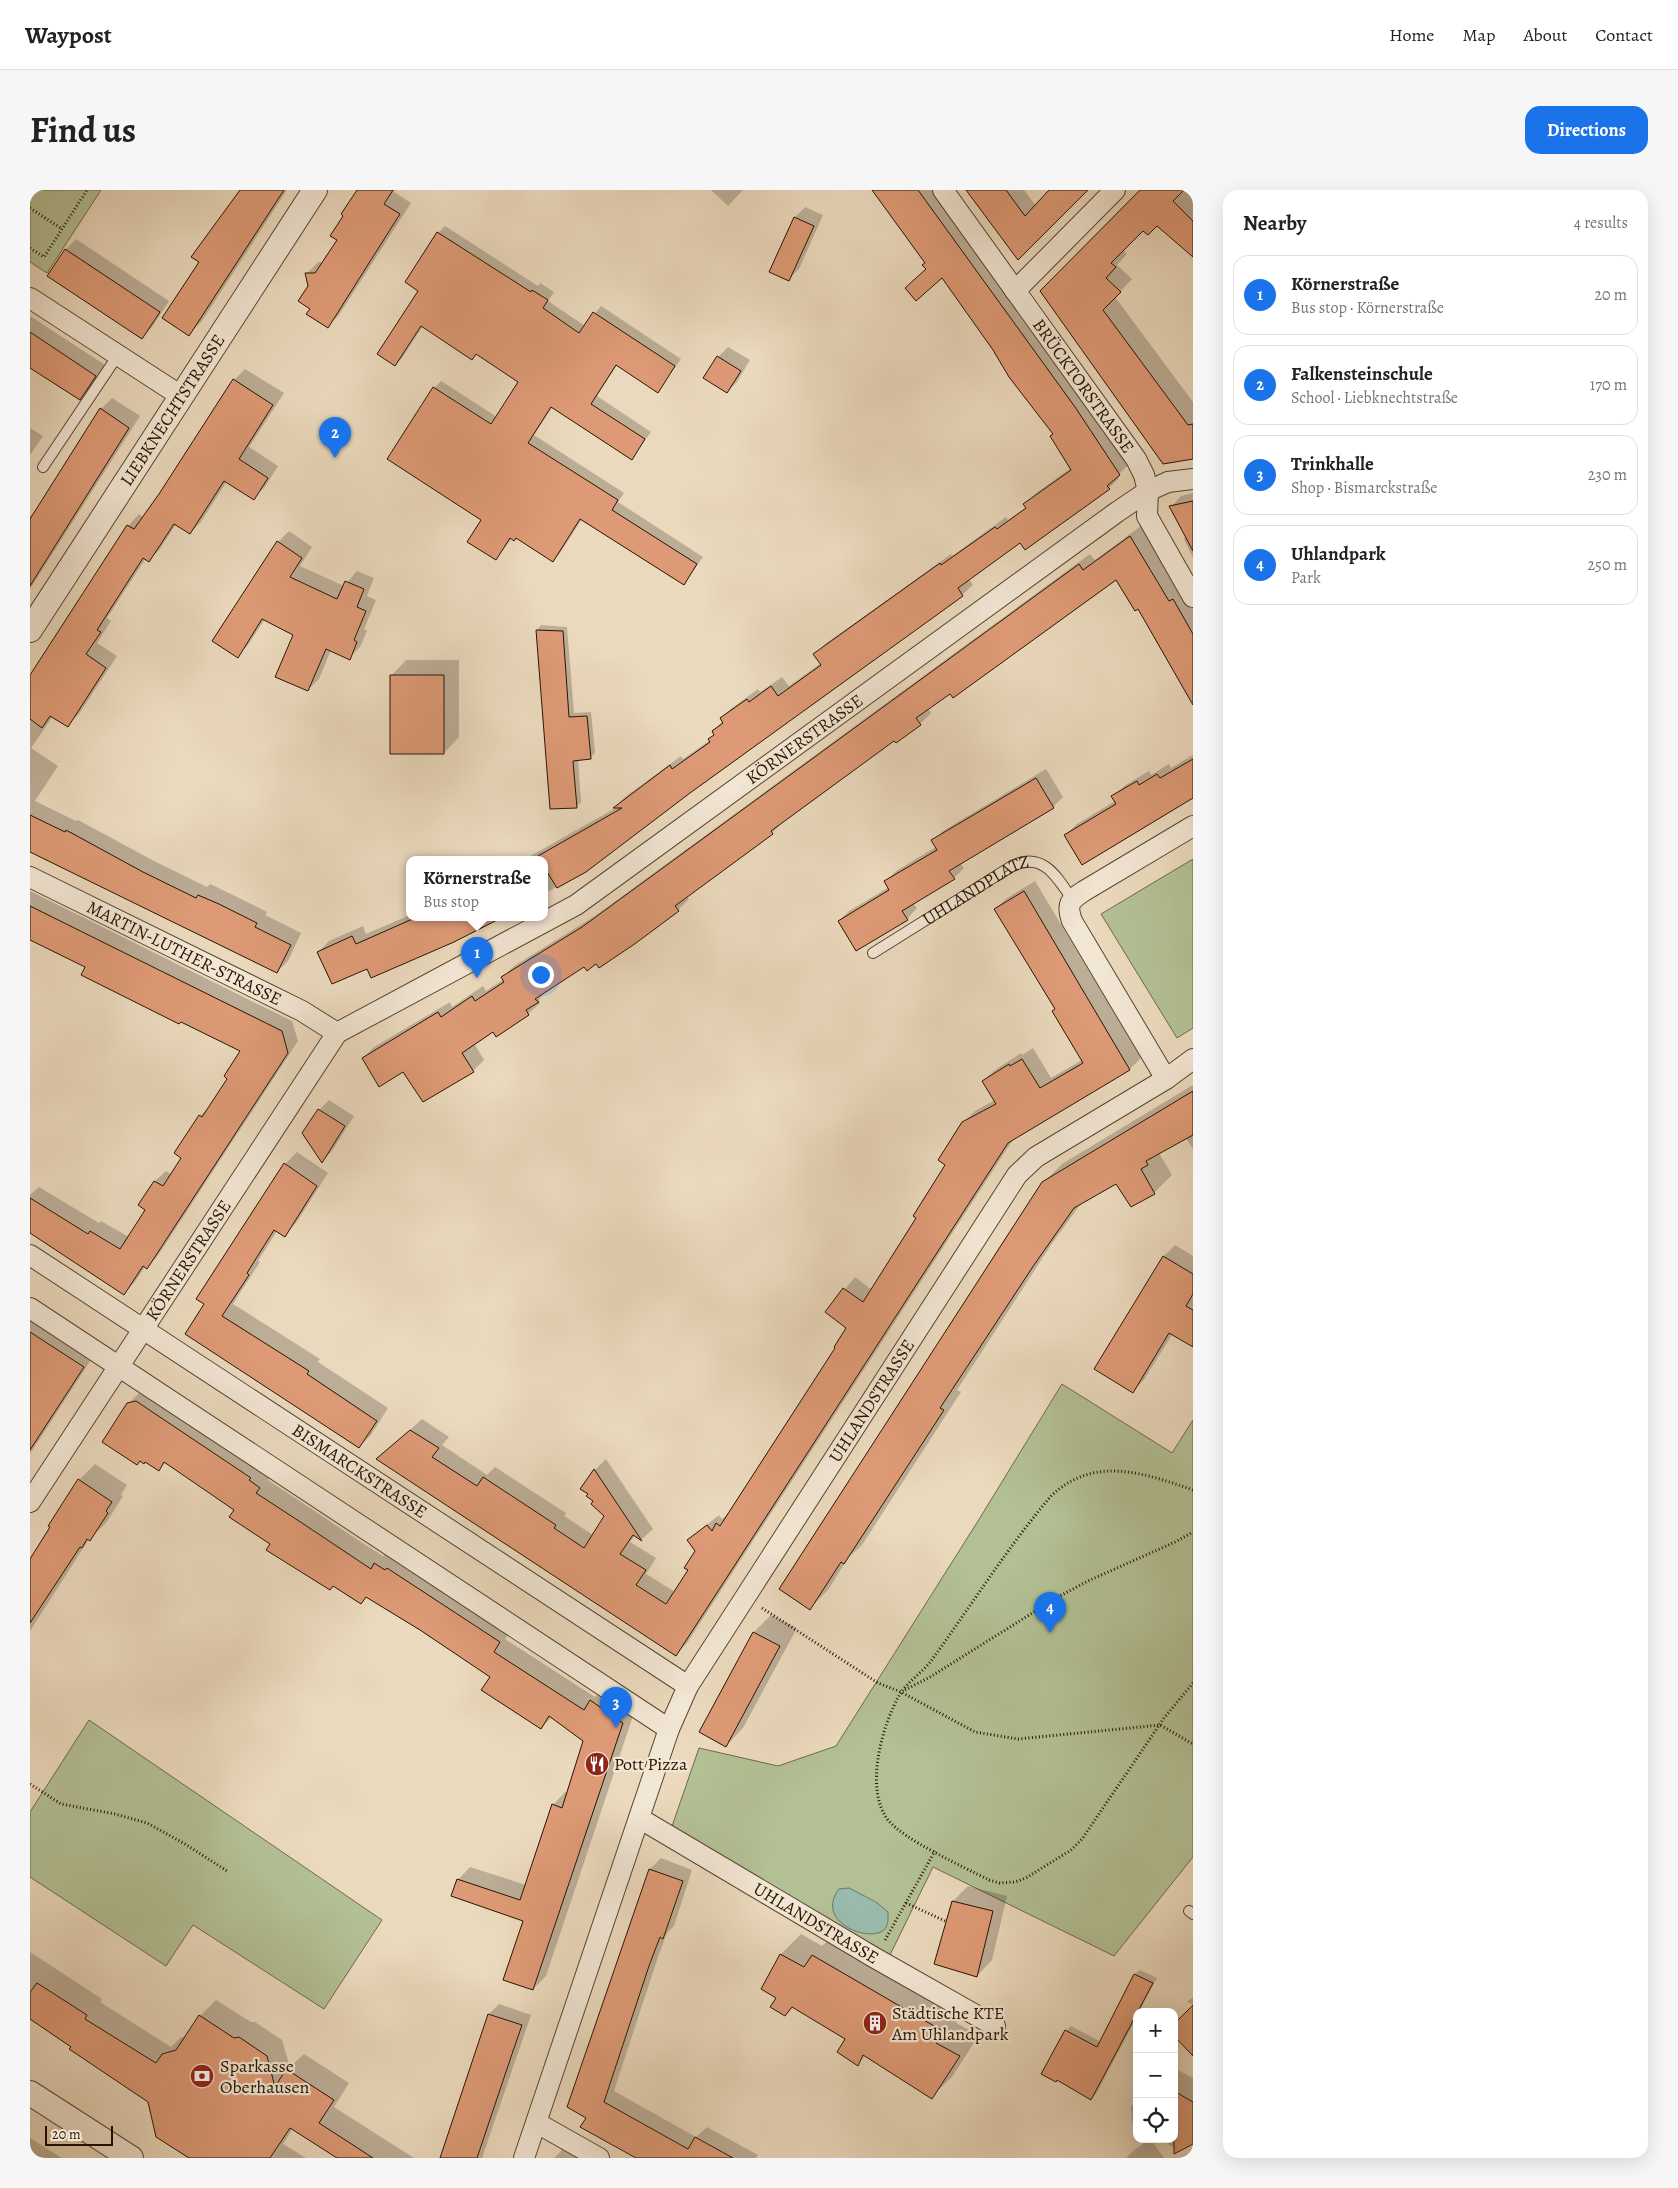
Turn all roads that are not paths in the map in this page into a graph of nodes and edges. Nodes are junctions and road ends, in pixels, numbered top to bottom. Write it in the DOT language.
graph roads {
  1 [pos="315,190"];
  2 [pos="943,190"];
  3 [pos="1115,190"];
  4 [pos="1015,291"];
  5 [pos="30,298"];
  6 [pos="118,355"];
  7 [pos="181,396"];
  8 [pos="43,467"];
  9 [pos="1193,478"];
  10 [pos="1148,491"];
  11 [pos="1193,597"];
  12 [pos="30,630"];
  13 [pos="1193,826"];
  14 [pos="30,877"];
  15 [pos="1072,899"];
  16 [pos="548,920"];
  17 [pos="546,921"];
  18 [pos="873,952"];
  19 [pos="337,1033"];
  20 [pos="1193,1059"];
  21 [pos="1166,1079"];
  22 [pos="30,1255"];
  23 [pos="30,1308"];
  24 [pos="144,1330"];
  25 [pos="118,1368"];
  26 [pos="30,1502"];
  27 [pos="688,1686"];
  28 [pos="670,1730"];
  29 [pos="639,1818"];
  30 [pos="995,2026"];
  31 [pos="30,2092"];
  32 [pos="536,2123"];
  33 [pos="131,2158"];
  34 [pos="524,2158"];
  35 [pos="599,2158"];
  1 -- 7 [label="street, LIEBKNECHTSTRASSE"];
  2 -- 4 [label="street, BRÜCKTORSTRASSE"];
  3 -- 4 [label="street"];
  4 -- 10 [label="street, BRÜCKTORSTRASSE"];
  5 -- 6 [label="street"];
  6 -- 7 [label="street"];
  6 -- 8 [label="lane"];
  7 -- 12 [label="street, LIEBKNECHTSTRASSE"];
  9 -- 10 [label="street, KÖRNERSTRASSE"];
  10 -- 11 [label="street, BRÜCKTORSTRASSE"];
  10 -- 16 [label="street, KÖRNERSTRASSE"];
  13 -- 15 [label="street"];
  14 -- 19 [label="street, MARTIN-LUTHER-STRASSE"];
  15 -- 18 [label="lane, UHLANDPLATZ"];
  15 -- 21 [label="street"];
  17 -- 19 [label="street, KÖRNERSTRASSE"];
  19 -- 24 [label="street, KÖRNERSTRASSE"];
  20 -- 21 [label="street, UHLANDSTRASSE"];
  21 -- 27 [label="street, UHLANDSTRASSE"];
  22 -- 24 [label="street, BISMARCKSTRASSE"];
  23 -- 25 [label="street"];
  24 -- 25 [label="street, KÖRNERSTRASSE"];
  24 -- 27 [label="street, BISMARCKSTRASSE"];
  25 -- 26 [label="street, KÖRNERSTRASSE"];
  25 -- 28 [label="street"];
  27 -- 28 [label="street, UHLANDSTRASSE"];
  28 -- 29 [label="street, UHLANDSTRASSE"];
  29 -- 30 [label="street, UHLANDSTRASSE"];
  29 -- 32 [label="street, UHLANDSTRASSE"];
  31 -- 33 [label="street"];
  32 -- 34 [label="street, UHLANDSTRASSE"];
  32 -- 35 [label="street"];
}
